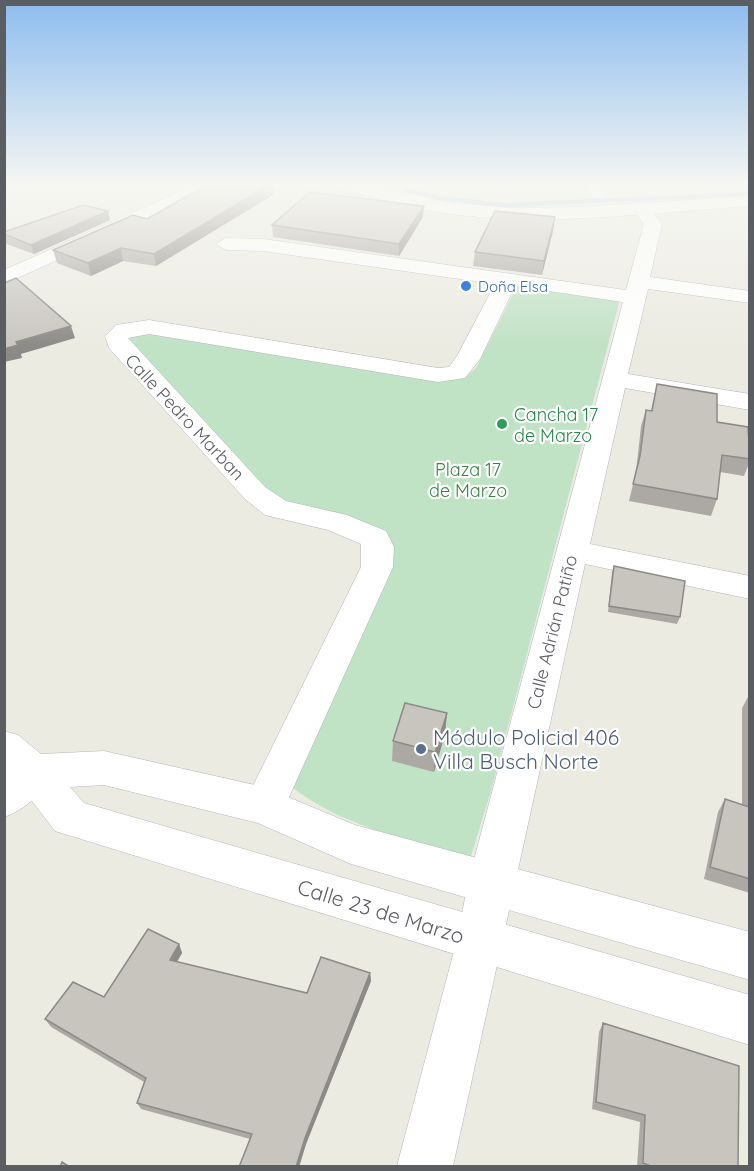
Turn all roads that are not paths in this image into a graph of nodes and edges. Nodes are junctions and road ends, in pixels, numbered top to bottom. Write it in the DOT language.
graph roads {
  1 [pos="90,239"];
  2 [pos="649,239"];
  3 [pos="226,244"];
  4 [pos="4,254"];
  5 [pos="34,264"];
  6 [pos="4,278"];
  7 [pos="508,279"];
  8 [pos="636,289"];
  9 [pos="750,297"];
  10 [pos="614,379"];
  11 [pos="750,402"];
  12 [pos="572,550"];
  13 [pos="750,588"];
  14 [pos="14,773"];
  15 [pos="264,806"];
  16 [pos="491,882"];
  17 [pos="481,940"];
  18 [pos="750,956"];
  19 [pos="750,1020"];
  20 [pos="425,1167"];
  1 -- 5 [label="street"];
  2 -- 8 [label="street, Calle Adrián Patiño"];
  3 -- 7 [label="street"];
  4 -- 5 [label="street"];
  5 -- 6 [label="street"];
  7 -- 8 [label="street"];
  7 -- 15 [label="street, Calle Pedro Marban"];
  8 -- 9 [label="street"];
  8 -- 10 [label="street, Calle Adrián Patiño"];
  10 -- 11 [label="street"];
  10 -- 12 [label="street, Calle Adrián Patiño"];
  12 -- 13 [label="street"];
  12 -- 16 [label="street, Calle Adrián Patiño"];
  14 -- 15 [label="street, Calle 23 de Marzo"];
  14 -- 17 [label="street, Calle 23 de Marzo"];
  15 -- 16 [label="street, Calle 23 de Marzo"];
  16 -- 17 [label="street, Calle Adrián Patiño"];
  16 -- 18 [label="street, Calle 23 de Marzo"];
  17 -- 19 [label="street, Calle 23 de Marzo"];
  17 -- 20 [label="street, Calle Adrián Patiño"];
}
